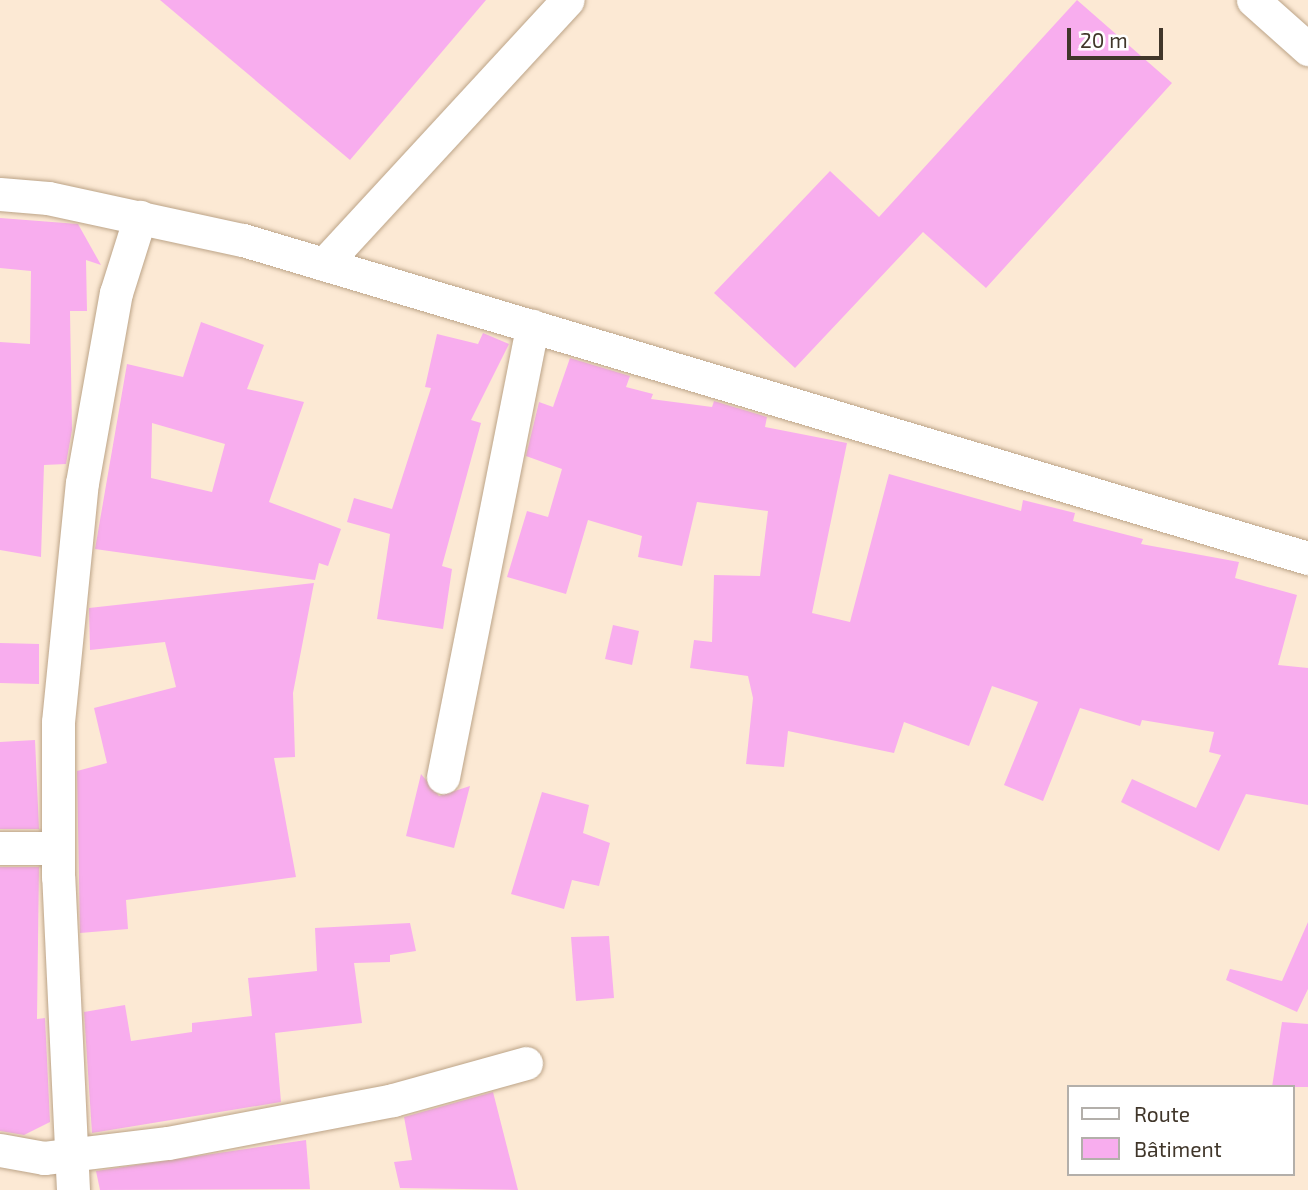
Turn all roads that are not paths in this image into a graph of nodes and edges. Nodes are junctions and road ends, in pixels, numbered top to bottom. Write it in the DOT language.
graph roads {
  1 [pos="568,0"];
  2 [pos="1253,0"];
  3 [pos="1308,49"];
  4 [pos="0,194"];
  5 [pos="140,217"];
  6 [pos="324,264"];
  7 [pos="532,326"];
  8 [pos="1308,558"];
  9 [pos="443,777"];
  10 [pos="0,848"];
  11 [pos="58,848"];
  12 [pos="526,1063"];
  13 [pos="0,1150"];
  14 [pos="69,1153"];
  15 [pos="74,1190"];
  1 -- 6 [label="street"];
  2 -- 3 [label="street"];
  4 -- 5 [label="street"];
  5 -- 6 [label="street"];
  5 -- 11 [label="street"];
  6 -- 7 [label="street"];
  7 -- 8 [label="street"];
  7 -- 9 [label="street"];
  10 -- 11 [label="street"];
  11 -- 14 [label="street"];
  12 -- 14 [label="street"];
  13 -- 14 [label="street"];
  14 -- 15 [label="street"];
}
